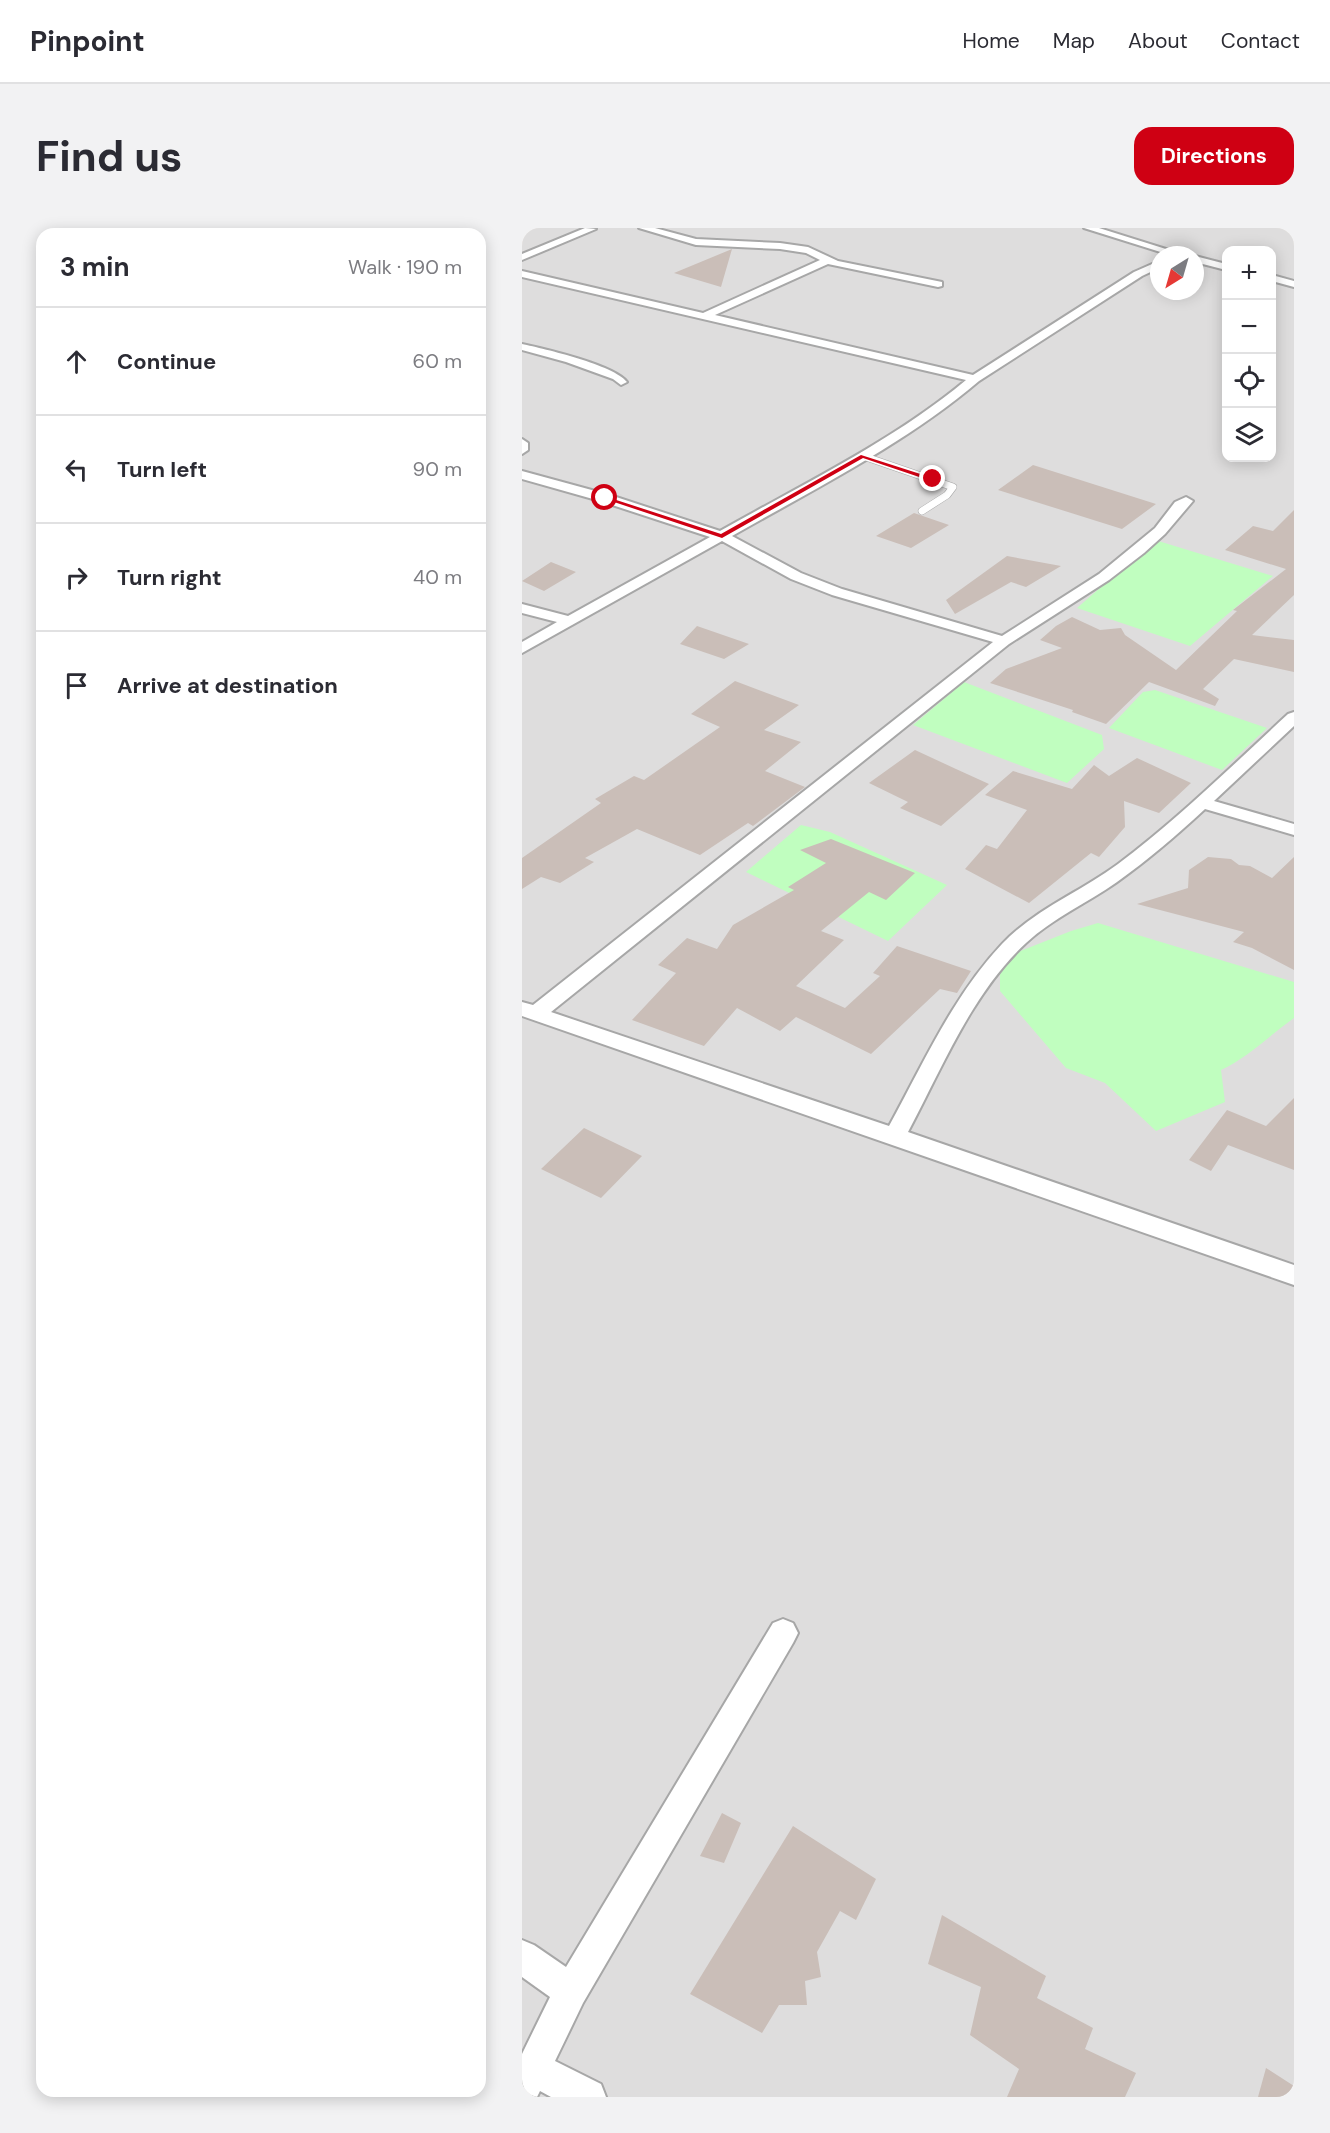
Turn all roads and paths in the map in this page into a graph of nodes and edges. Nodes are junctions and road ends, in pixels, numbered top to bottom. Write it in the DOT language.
graph roads {
  1 [pos="592,228"];
  2 [pos="644,228"];
  3 [pos="1089,228"];
  4 [pos="1150,246"];
  5 [pos="522,257"];
  6 [pos="828,260"];
  7 [pos="1204,261"];
  8 [pos="1222,266"];
  9 [pos="1150,268"];
  10 [pos="523,275"];
  11 [pos="1276,279"];
  12 [pos="938,284"];
  13 [pos="1294,284"];
  14 [pos="705,316"];
  15 [pos="522,347"];
  16 [pos="975,379"];
  17 [pos="621,382"];
  18 [pos="522,443"];
  19 [pos="522,450"];
  20 [pos="863,456"];
  21 [pos="522,475"];
  22 [pos="1186,501"];
  23 [pos="922,511"];
  24 [pos="722,536"];
  25 [pos="522,608"];
  26 [pos="568,621"];
  27 [pos="1004,641"];
  28 [pos="522,648"];
  29 [pos="1294,717"];
  30 [pos="1203,803"];
  31 [pos="1294,830"];
  32 [pos="528,1011"];
  33 [pos="895,1136"];
  34 [pos="1294,1275"];
  35 [pos="783,1632"];
  36 [pos="522,1957"];
  37 [pos="571,1991"];
  38 [pos="528,2079"];
  39 [pos="588,2097"];
  1 -- 5 [label="street"];
  2 -- 6 [label="street"];
  3 -- 4 [label="street"];
  6 -- 12 [label="street"];
  6 -- 14 [label="street"];
  7 -- 8 [label="street"];
  9 -- 16 [label="street"];
  10 -- 14 [label="street"];
  11 -- 13 [label="street"];
  14 -- 16 [label="street"];
  15 -- 17 [label="street"];
  16 -- 20 [label="street"];
  18 -- 19 [label="street"];
  20 -- 23 [label="lane"];
  20 -- 24 [label="street"];
  21 -- 24 [label="street"];
  22 -- 27 [label="street"];
  24 -- 26 [label="street"];
  24 -- 27 [label="street"];
  25 -- 26 [label="street"];
  26 -- 28 [label="street"];
  27 -- 32 [label="street"];
  29 -- 30 [label="street"];
  30 -- 31 [label="street"];
  30 -- 33 [label="street"];
  32 -- 33 [label="street"];
  33 -- 34 [label="street"];
  35 -- 37 [label="street"];
  36 -- 37 [label="street"];
  37 -- 38 [label="street"];
  38 -- 39 [label="street"];
}
